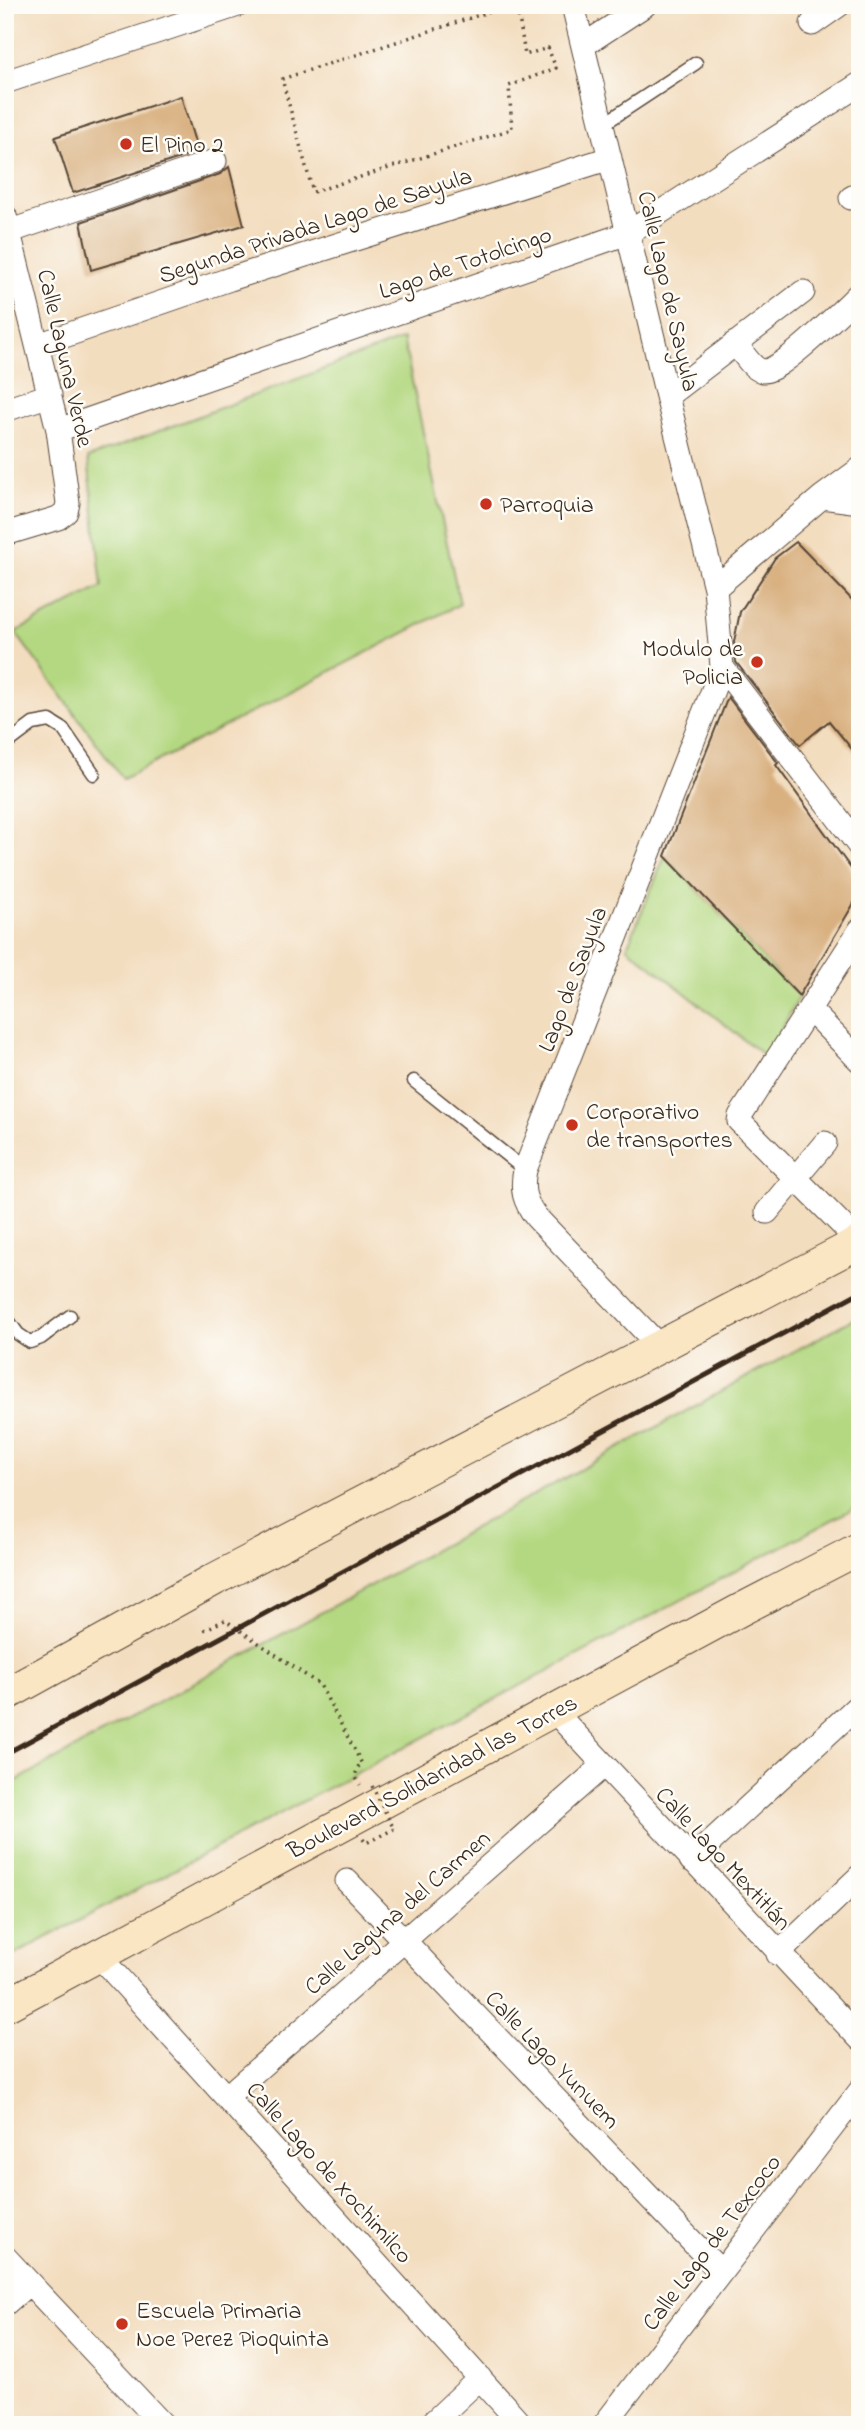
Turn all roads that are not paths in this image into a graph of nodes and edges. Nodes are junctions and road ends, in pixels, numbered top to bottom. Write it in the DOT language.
graph roads {
  1 [pos="238,5"];
  2 [pos="573,5"];
  3 [pos="645,5"];
  4 [pos="839,5"];
  5 [pos="812,24"];
  6 [pos="584,45"];
  7 [pos="696,63"];
  8 [pos="5,82"];
  9 [pos="860,84"];
  10 [pos="602,125"];
  11 [pos="610,158"];
  12 [pos="215,161"];
  13 [pos="7,227"];
  14 [pos="628,233"];
  15 [pos="803,292"];
  16 [pos="860,293"];
  17 [pos="735,343"];
  18 [pos="38,345"];
  19 [pos="50,395"];
  20 [pos="667,396"];
  21 [pos="5,410"];
  22 [pos="58,430"];
  23 [pos="860,469"];
  24 [pos="822,497"];
  25 [pos="860,502"];
  26 [pos="5,534"];
  27 [pos="715,587"];
  28 [pos="722,667"];
  29 [pos="5,745"];
  30 [pos="94,774"];
  31 [pos="860,848"];
  32 [pos="860,930"];
  33 [pos="809,1009"];
  34 [pos="860,1060"];
  35 [pos="414,1081"];
  36 [pos="825,1143"];
  37 [pos="525,1170"];
  38 [pos="796,1179"];
  39 [pos="767,1212"];
  40 [pos="860,1242"];
  41 [pos="5,1316"];
  42 [pos="70,1316"];
  43 [pos="660,1347"];
  44 [pos="860,1548"];
  45 [pos="5,1695"];
  46 [pos="859,1705"];
  47 [pos="553,1710"];
  48 [pos="603,1766"];
  49 [pos="691,1860"];
  50 [pos="860,1876"];
  51 [pos="347,1881"];
  52 [pos="404,1942"];
  53 [pos="778,1954"];
  54 [pos="98,1955"];
  55 [pos="5,2006"];
  56 [pos="860,2039"];
  57 [pos="860,2091"];
  58 [pos="226,2097"];
  59 [pos="5,2257"];
  60 [pos="721,2272"];
  61 [pos="29,2283"];
  62 [pos="5,2304"];
  63 [pos="480,2378"];
  64 [pos="163,2425"];
  65 [pos="430,2425"];
  66 [pos="522,2425"];
  67 [pos="604,2425"];
  1 -- 8 [label="street"];
  2 -- 6 [label="street, Calle Lago de Sayula"];
  3 -- 6 [label="street"];
  4 -- 5 [label="street"];
  6 -- 10 [label="street, Calle Lago de Sayula"];
  7 -- 10 [label="lane"];
  9 -- 14 [label="street, Lago de Totolcingo"];
  10 -- 11 [label="street, Calle Lago de Sayula"];
  11 -- 14 [label="street, Calle Lago de Sayula"];
  11 -- 18 [label="street, Segunda Privada Lago de Sayula"];
  12 -- 13 [label="street"];
  13 -- 18 [label="street, Calle Laguna Verde"];
  14 -- 20 [label="street, Calle Lago de Sayula"];
  14 -- 22 [label="street, Lago de Totolcingo"];
  15 -- 17 [label="street"];
  16 -- 17 [label="street"];
  17 -- 20 [label="street"];
  18 -- 19 [label="street, Calle Laguna Verde"];
  19 -- 21 [label="street"];
  19 -- 22 [label="street, Calle Laguna Verde"];
  20 -- 27 [label="street, Calle Lago de Sayula"];
  22 -- 26 [label="street, Calle Laguna Verde"];
  23 -- 24 [label="street"];
  24 -- 25 [label="street"];
  24 -- 27 [label="street"];
  27 -- 28 [label="street, Lago de Sayula"];
  28 -- 31 [label="street"];
  28 -- 37 [label="street, Lago de Sayula"];
  29 -- 30 [label="lane"];
  32 -- 33 [label="street"];
  33 -- 34 [label="street"];
  33 -- 38 [label="street"];
  35 -- 37 [label="lane"];
  36 -- 38 [label="street"];
  37 -- 43 [label="street, Lago de Sayula"];
  38 -- 39 [label="street"];
  38 -- 40 [label="street"];
  40 -- 43 [label="main road"];
  41 -- 42 [label="lane"];
  43 -- 45 [label="main road"];
  44 -- 47 [label="main road, Boulevard Solidaridad las Torres"];
  46 -- 49 [label="street"];
  47 -- 48 [label="street, Calle Lago Mextitlán"];
  47 -- 54 [label="main road, Boulevard Solidaridad las Torres"];
  48 -- 49 [label="street, Calle Lago Mextitlán"];
  48 -- 52 [label="street, Calle Laguna del Carmen"];
  49 -- 53 [label="street, Calle Lago Mextitlán"];
  50 -- 53 [label="street"];
  51 -- 52 [label="street, Calle Lago Yunuem"];
  52 -- 58 [label="street, Calle Laguna del Carmen"];
  52 -- 60 [label="street, Calle Lago Yunuem"];
  53 -- 56 [label="street, Calle Lago Mextitlán"];
  54 -- 55 [label="main road, Boulevard Solidaridad las Torres"];
  54 -- 58 [label="street, Calle Lago de Xochimilco"];
  57 -- 60 [label="street, Calle Lago de Texcoco"];
  58 -- 63 [label="street, Calle Lago de Xochimilco"];
  59 -- 61 [label="street"];
  60 -- 67 [label="street, Calle Lago de Texcoco"];
  61 -- 62 [label="street"];
  61 -- 64 [label="street"];
  63 -- 65 [label="street"];
  63 -- 66 [label="street, Calle Lago de Xochimilco"];
}
